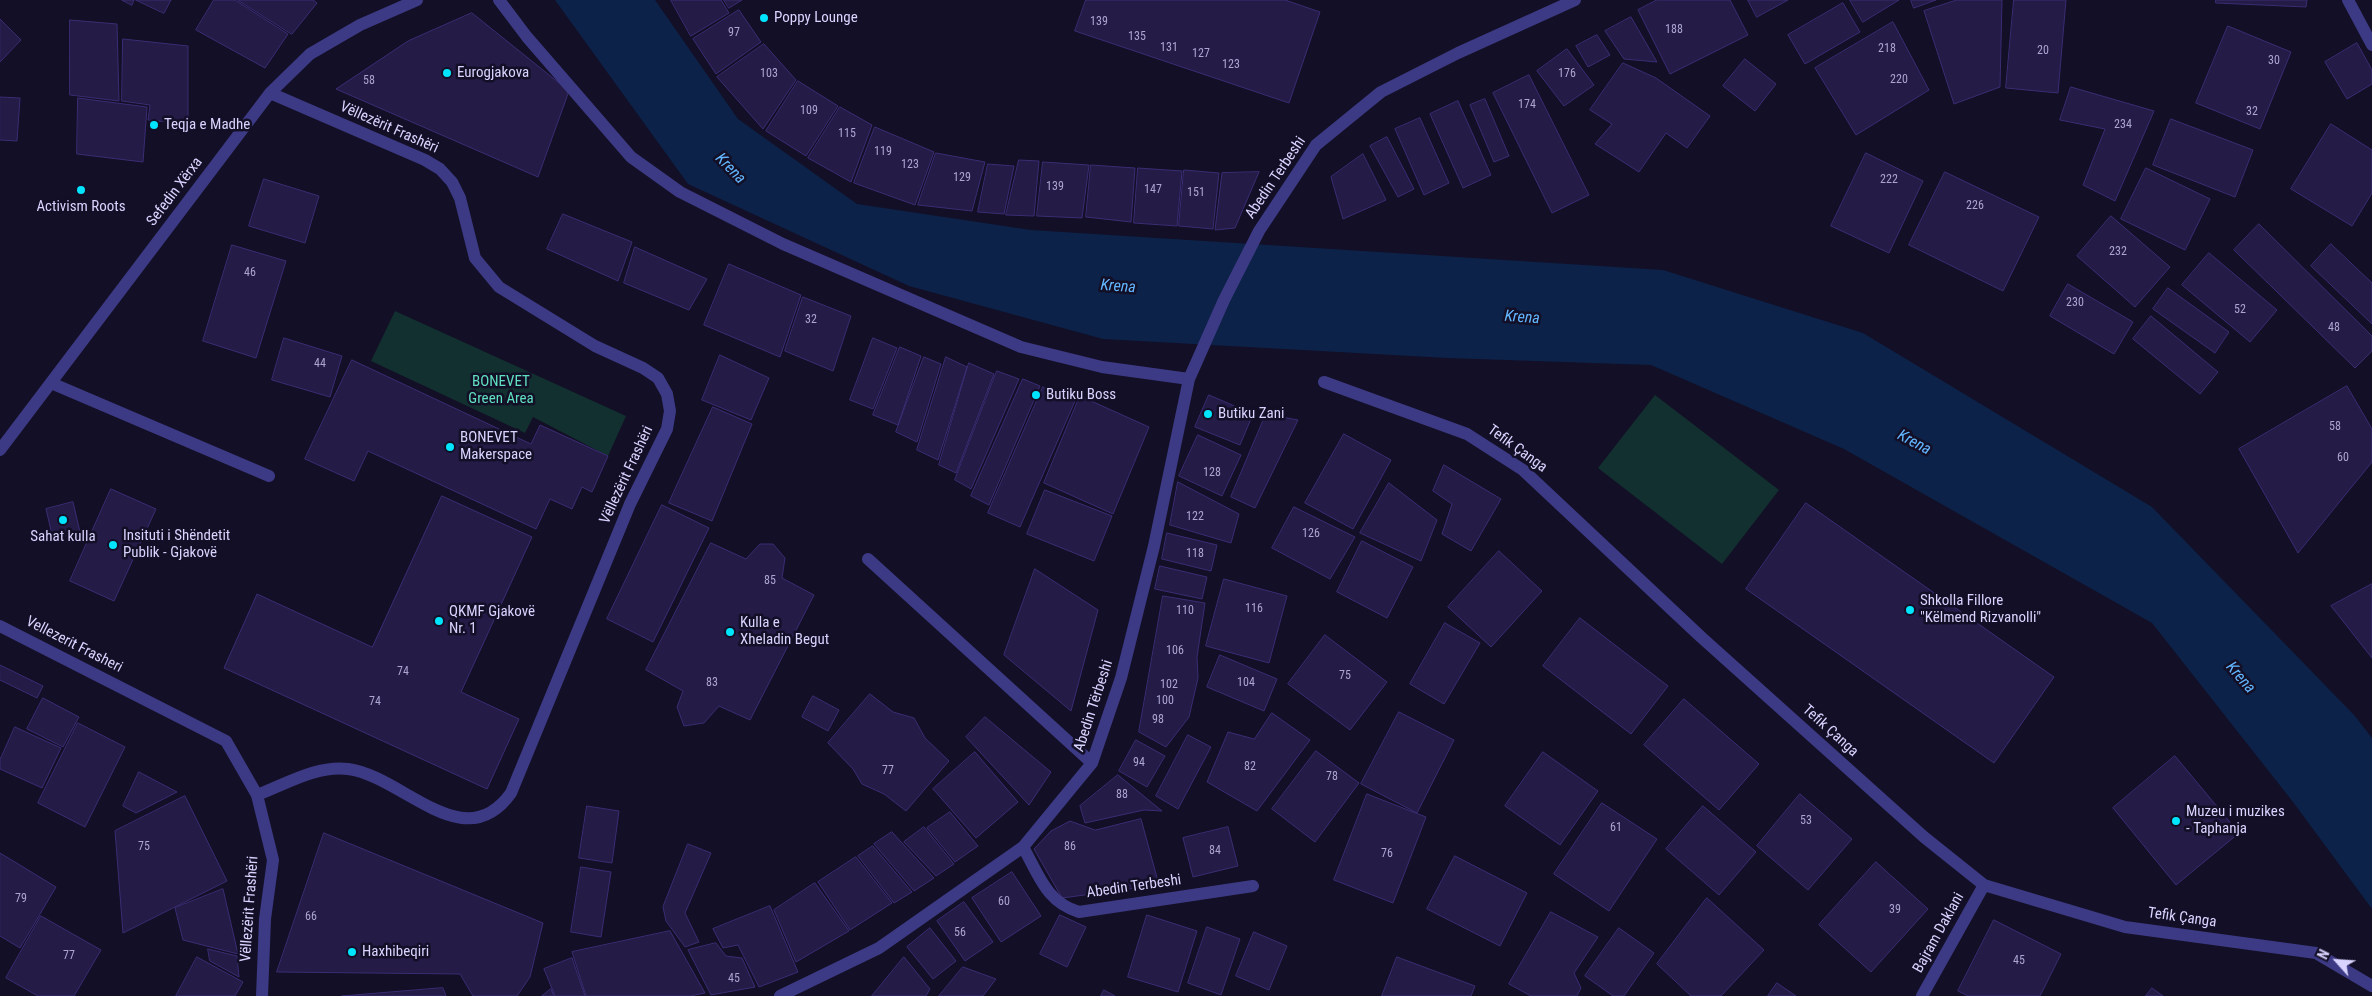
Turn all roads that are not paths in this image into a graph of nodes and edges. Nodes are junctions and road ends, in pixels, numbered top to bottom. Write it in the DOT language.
graph roads {
  1 [pos="417,0"];
  2 [pos="499,0"];
  3 [pos="1576,0"];
  4 [pos="2348,0"];
  5 [pos="2372,45"];
  6 [pos="270,93"];
  7 [pos="1196,363"];
  8 [pos="1189,379"];
  9 [pos="1324,382"];
  10 [pos="51,383"];
  11 [pos="0,450"];
  12 [pos="269,476"];
  13 [pos="868,559"];
  14 [pos="0,626"];
  15 [pos="134,694"];
  16 [pos="1092,763"];
  17 [pos="257,795"];
  18 [pos="1023,847"];
  19 [pos="1984,885"];
  20 [pos="1253,886"];
  21 [pos="2372,986"];
  22 [pos="262,996"];
  23 [pos="780,996"];
  24 [pos="1922,996"];
  1 -- 6 [label="street, Sefedin Xërxa"];
  2 -- 8 [label="street"];
  3 -- 7 [label="street, Abedin Terbeshi"];
  4 -- 5 [label="street"];
  6 -- 10 [label="street, Sefedin Xërxa"];
  6 -- 17 [label="street, Vëllezërit Frashëri"];
  7 -- 8 [label="street, Abedin Tërbeshi"];
  8 -- 16 [label="street, Abedin Tërbeshi"];
  9 -- 19 [label="street, Tefik Çanga"];
  10 -- 11 [label="street, Sefedin Xërxa"];
  10 -- 12 [label="street"];
  13 -- 16 [label="street"];
  14 -- 15 [label="street, Vellezerit Frasheri"];
  15 -- 17 [label="street, Vëllezërit Frashëri"];
  16 -- 18 [label="street, Abedin Tërbeshi"];
  17 -- 22 [label="street, Vëllezërit Frashëri"];
  18 -- 20 [label="street, Abedin Terbeshi"];
  18 -- 23 [label="street, Abedin Tërbeshi"];
  19 -- 21 [label="street, Tefik Çanga"];
  19 -- 24 [label="street, Bajram Daklani"];
}
